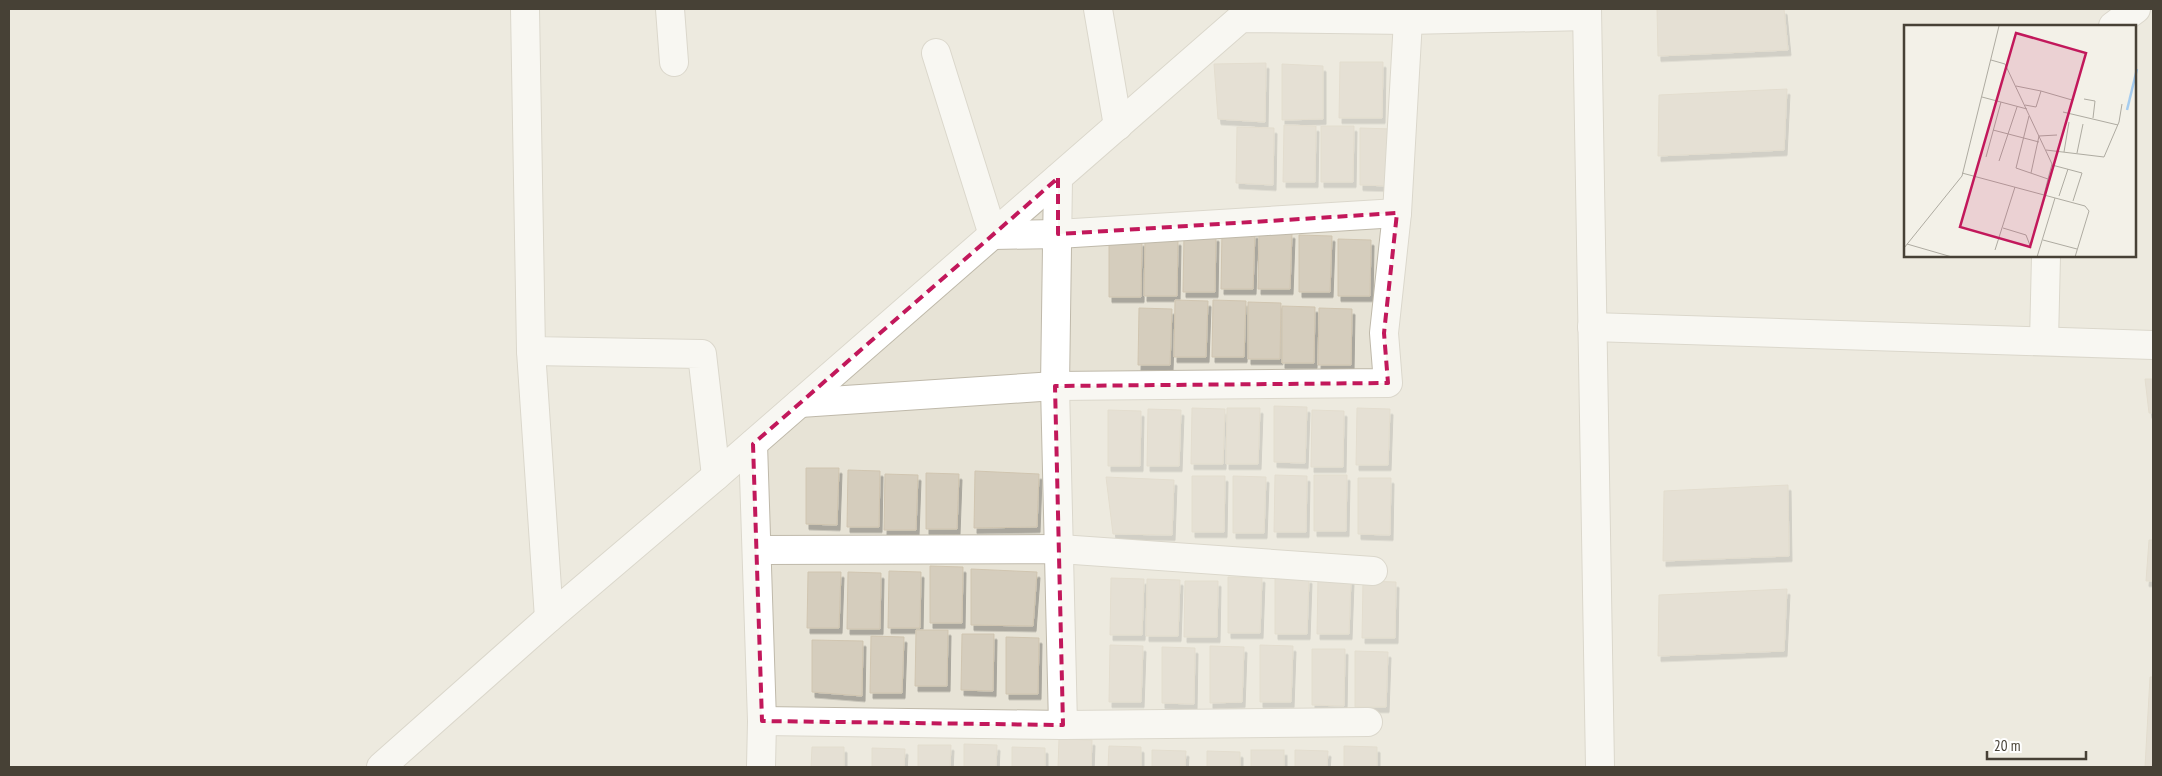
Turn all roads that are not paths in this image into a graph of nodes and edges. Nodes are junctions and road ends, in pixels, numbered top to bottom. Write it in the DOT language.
graph roads {
  1 [pos="525,9"];
  2 [pos="670,9"];
  3 [pos="1098,9"];
  4 [pos="2136,9"];
  5 [pos="1587,12"];
  6 [pos="1254,14"];
  7 [pos="1408,20"];
  8 [pos="2114,25"];
  9 [pos="936,53"];
  10 [pos="674,62"];
  11 [pos="1118,126"];
  12 [pos="1058,178"];
  13 [pos="1397,213"];
  14 [pos="1058,234"];
  15 [pos="993,235"];
  16 [pos="2046,258"];
  17 [pos="1592,327"];
  18 [pos="2044,341"];
  19 [pos="2153,344"];
  20 [pos="531,351"];
  21 [pos="1055,386"];
  22 [pos="800,403"];
  23 [pos="753,444"];
  24 [pos="716,476"];
  25 [pos="1060,549"];
  26 [pos="758,550"];
  27 [pos="1374,570"];
  28 [pos="549,618"];
  29 [pos="762,721"];
  30 [pos="1368,722"];
  31 [pos="1063,725"];
  32 [pos="381,767"];
  33 [pos="761,767"];
  34 [pos="1600,767"];
  1 -- 20 [label="street"];
  2 -- 10 [label="street"];
  3 -- 11 [label="street"];
  4 -- 8 [label="street"];
  5 -- 7 [label="street"];
  5 -- 17 [label="street"];
  6 -- 7 [label="street"];
  6 -- 11 [label="street"];
  7 -- 13 [label="street"];
  9 -- 15 [label="street"];
  11 -- 12 [label="street"];
  12 -- 14 [label="street"];
  12 -- 15 [label="street"];
  13 -- 14 [label="street"];
  13 -- 21 [label="street"];
  14 -- 15 [label="street"];
  14 -- 21 [label="street"];
  15 -- 22 [label="street"];
  16 -- 18 [label="street"];
  17 -- 18 [label="street"];
  17 -- 34 [label="street"];
  18 -- 19 [label="street"];
  20 -- 24 [label="street"];
  20 -- 28 [label="street"];
  21 -- 22 [label="street"];
  21 -- 25 [label="street"];
  22 -- 23 [label="street"];
  23 -- 24 [label="street"];
  23 -- 26 [label="street"];
  24 -- 28 [label="street"];
  25 -- 26 [label="street"];
  25 -- 27 [label="street"];
  25 -- 31 [label="street"];
  26 -- 29 [label="street"];
  28 -- 32 [label="street"];
  29 -- 31 [label="street"];
  29 -- 33 [label="street"];
  30 -- 31 [label="street"];
}
